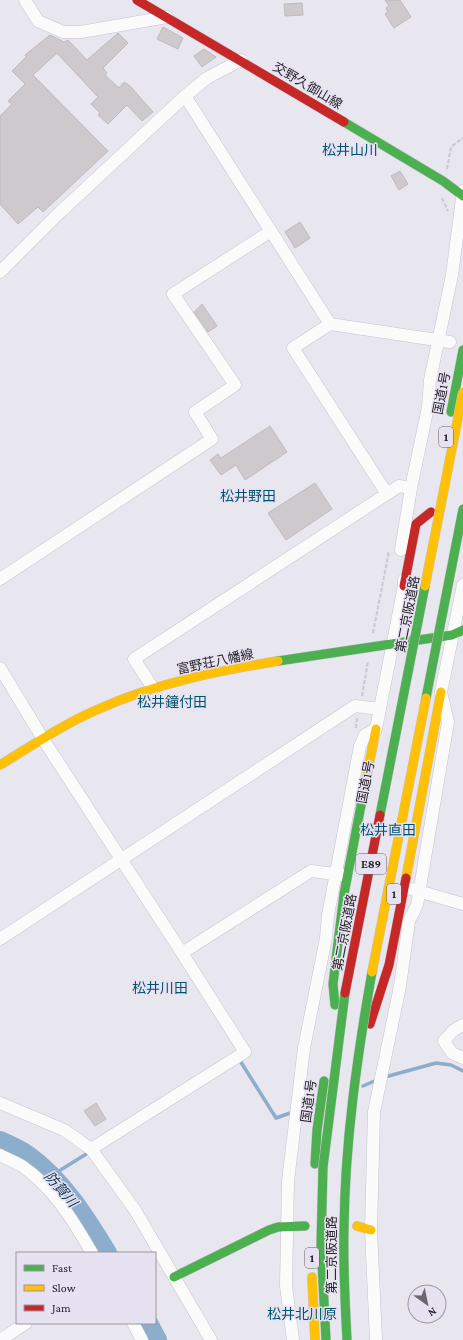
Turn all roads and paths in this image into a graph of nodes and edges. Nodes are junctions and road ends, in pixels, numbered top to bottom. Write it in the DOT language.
graph roads {
  1 [pos="25,0"];
  2 [pos="137,0"];
  3 [pos="167,17"];
  4 [pos="242,60"];
  5 [pos="185,96"];
  6 [pos="463,194"];
  7 [pos="271,231"];
  8 [pos="0,272"];
  9 [pos="330,324"];
  10 [pos="444,341"];
  11 [pos="463,350"];
  12 [pos="463,392"];
  13 [pos="411,488"];
  14 [pos="387,494"];
  15 [pos="463,509"];
  16 [pos="431,512"];
  17 [pos="463,550"];
  18 [pos="0,579"];
  19 [pos="463,585"];
  20 [pos="404,586"];
  21 [pos="459,634"];
  22 [pos="393,644"];
  23 [pos="0,668"];
  24 [pos="153,688"];
  25 [pos="441,692"];
  26 [pos="380,709"];
  27 [pos="376,729"];
  28 [pos="43,739"];
  29 [pos="0,766"];
  30 [pos="122,860"];
  31 [pos="339,875"];
  32 [pos="415,890"];
  33 [pos="463,904"];
  34 [pos="0,940"];
  35 [pos="182,953"];
  36 [pos="335,1005"];
  37 [pos="370,1024"];
  38 [pos="463,1025"];
  39 [pos="463,1058"];
  40 [pos="0,1103"];
  41 [pos="91,1149"];
  42 [pos="0,1155"];
  43 [pos="312,1202"];
  44 [pos="286,1226"];
  45 [pos="357,1226"];
  46 [pos="371,1230"];
  47 [pos="312,1250"];
  48 [pos="91,1252"];
  49 [pos="312,1264"];
  50 [pos="174,1277"];
  51 [pos="354,1295"];
  52 [pos="24,1324"];
  53 [pos="134,1324"];
  54 [pos="0,1340"];
  55 [pos="142,1340"];
  56 [pos="211,1340"];
  57 [pos="293,1340"];
  58 [pos="315,1340"];
  59 [pos="326,1340"];
  60 [pos="347,1340"];
  61 [pos="376,1340"];
  1 -- 3 [label="street"];
  2 -- 3 [label="main road, 交野久御山線"];
  3 -- 4 [label="main road, 交野久御山線"];
  4 -- 5 [label="street"];
  4 -- 6 [label="main road, 交野久御山線"];
  5 -- 7 [label="street"];
  5 -- 8 [label="street"];
  6 -- 10 [label="street"];
  7 -- 9 [label="street"];
  7 -- 18 [label="street"];
  9 -- 10 [label="street"];
  9 -- 14 [label="street"];
  10 -- 13 [label="street"];
  11 -- 16 [label="main road, 国道1号 / 1"];
  12 -- 59 [label="main road, 第二京阪道路 / E89, bridge"];
  13 -- 14 [label="street"];
  13 -- 20 [label="street"];
  14 -- 24 [label="street"];
  15 -- 60 [label="main road, 第二京阪道路 / E89, bridge"];
  16 -- 20 [label="main road"];
  16 -- 36 [label="main road, 国道1号 / 1"];
  17 -- 37 [label="main road, 1"];
  19 -- 21 [label="street"];
  20 -- 22 [label="street"];
  21 -- 22 [label="main road, 富野荘八幡線"];
  21 -- 25 [label="street"];
  22 -- 24 [label="main road, 富野荘八幡線"];
  22 -- 26 [label="street"];
  23 -- 28 [label="street"];
  24 -- 28 [label="main road, 富野荘八幡線"];
  25 -- 32 [label="street"];
  25 -- 37 [label="main road"];
  26 -- 27 [label="street"];
  26 -- 30 [label="street"];
  27 -- 31 [label="street"];
  27 -- 36 [label="main road"];
  28 -- 29 [label="main road, 富野荘八幡線"];
  28 -- 30 [label="street"];
  30 -- 34 [label="street"];
  30 -- 35 [label="street"];
  31 -- 35 [label="street"];
  31 -- 44 [label="street"];
  32 -- 33 [label="street"];
  32 -- 46 [label="street"];
  35 -- 41 [label="street"];
  36 -- 43 [label="main road, 国道1号 / 1"];
  37 -- 51 [label="main road, 1"];
  38 -- 39 [label="street"];
  40 -- 41 [label="street"];
  41 -- 50 [label="street"];
  42 -- 48 [label="street"];
  44 -- 47 [label="main road, 1"];
  44 -- 50 [label="main road"];
  44 -- 57 [label="street"];
  45 -- 46 [label="main road"];
  46 -- 61 [label="street"];
  49 -- 58 [label="main road, 1"];
  50 -- 56 [label="street"];
  52 -- 54 [label="street"];
  53 -- 55 [label="street"];
}
